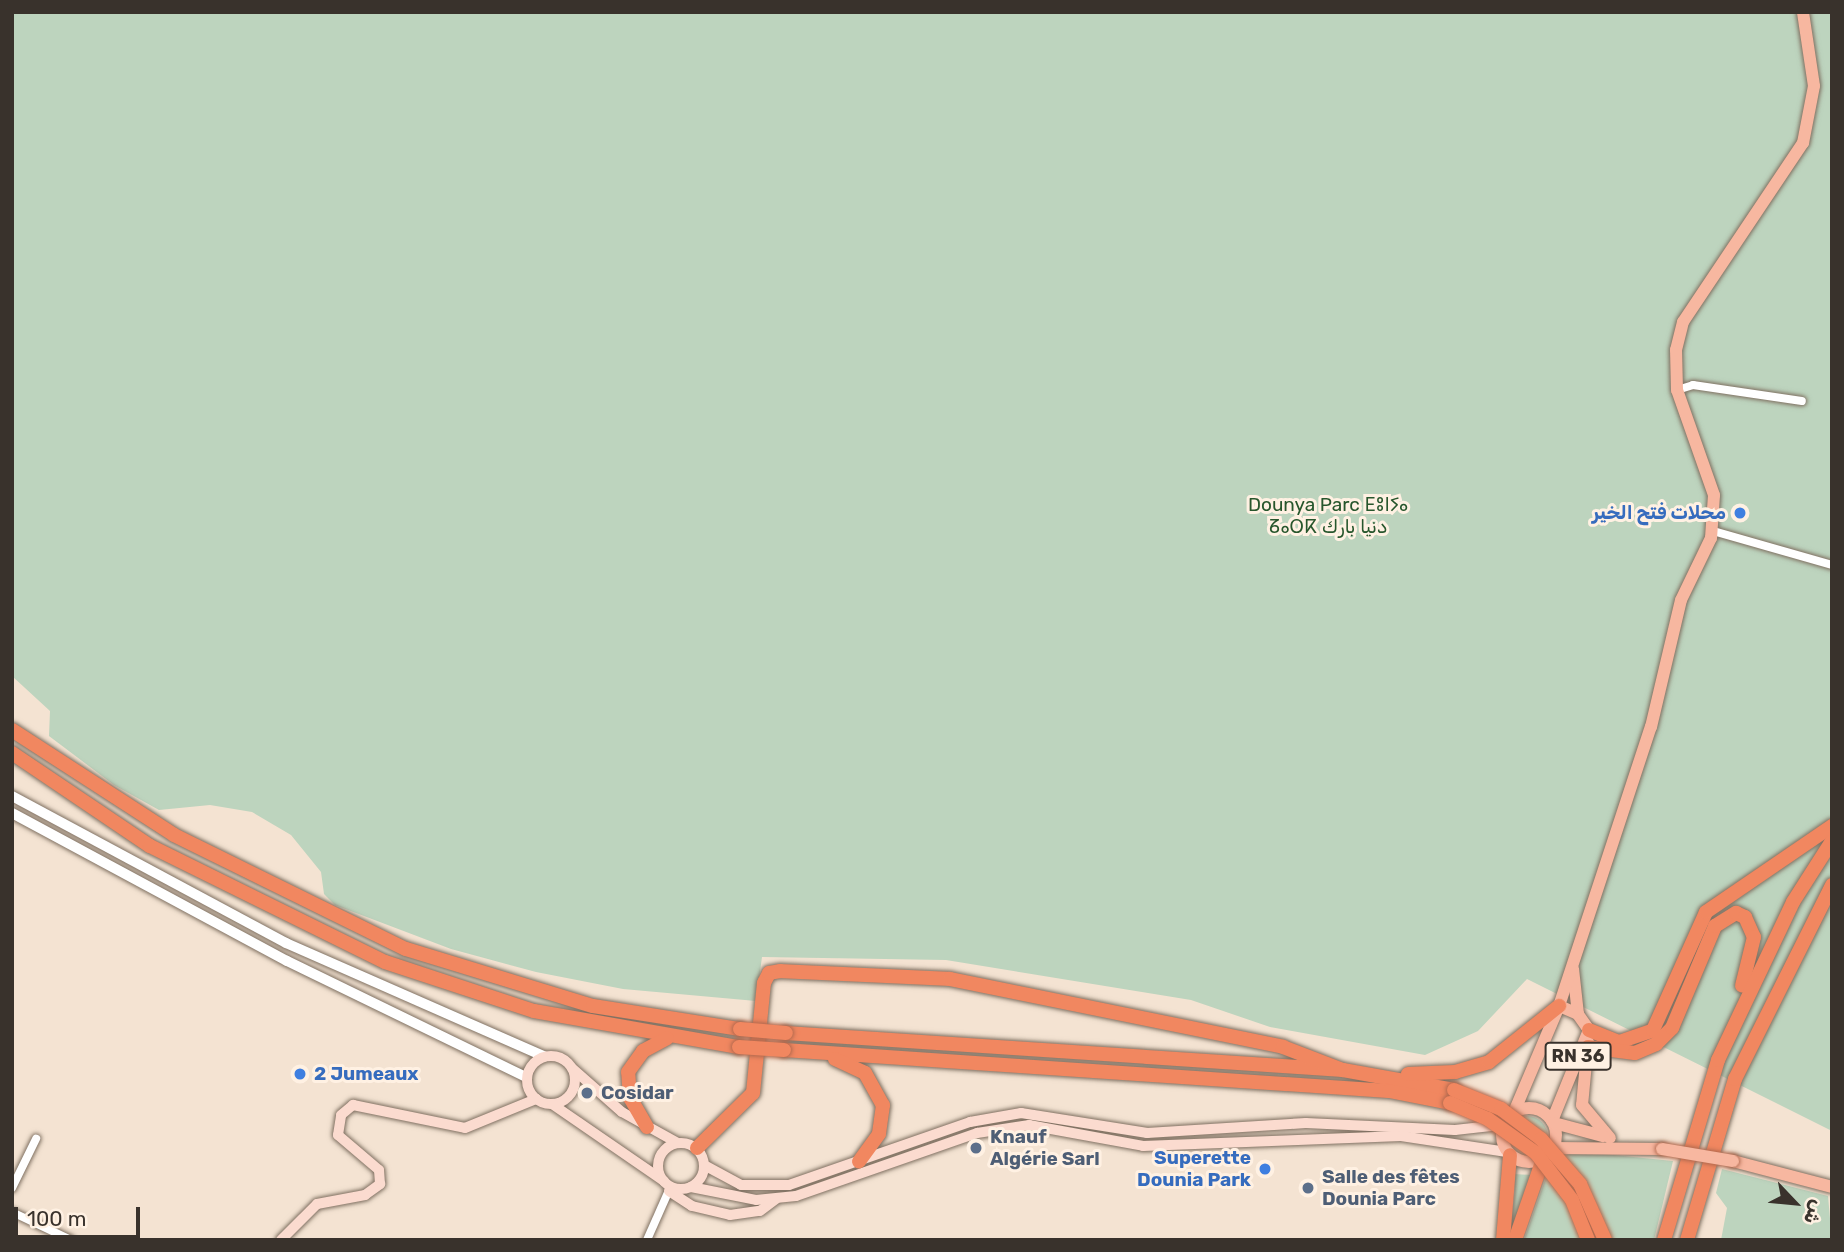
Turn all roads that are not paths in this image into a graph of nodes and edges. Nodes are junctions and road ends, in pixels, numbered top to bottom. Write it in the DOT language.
graph roads {
  1 [pos="1803,12"];
  2 [pos="1677,390"];
  3 [pos="1802,401"];
  4 [pos="1713,530"];
  5 [pos="1832,565"];
  6 [pos="12,730"];
  7 [pos="12,753"];
  8 [pos="12,796"];
  9 [pos="12,813"];
  10 [pos="1832,826"];
  11 [pos="1832,841"];
  12 [pos="1832,885"];
  13 [pos="1573,964"];
  14 [pos="1559,1006"];
  15 [pos="1578,1014"];
  16 [pos="1588,1037"];
  17 [pos="667,1038"];
  18 [pos="817,1053"];
  19 [pos="544,1056"];
  20 [pos="1718,1060"];
  21 [pos="572,1068"];
  22 [pos="1343,1070"];
  23 [pos="1390,1076"];
  24 [pos="527,1082"];
  25 [pos="1452,1096"];
  26 [pos="536,1099"];
  27 [pos="552,1104"];
  28 [pos="510,1108"];
  29 [pos="1514,1112"];
  30 [pos="1553,1122"];
  31 [pos="1503,1125"];
  32 [pos="648,1127"];
  33 [pos="1610,1138"];
  34 [pos="36,1139"];
  35 [pos="678,1143"];
  36 [pos="1640,1147"];
  37 [pos="696,1148"];
  38 [pos="1548,1153"];
  39 [pos="1508,1154"];
  40 [pos="859,1162"];
  41 [pos="704,1165"];
  42 [pos="668,1186"];
  43 [pos="691,1187"];
  44 [pos="1832,1187"];
  45 [pos="12,1188"];
  46 [pos="776,1199"];
  47 [pos="1694,1208"];
  48 [pos="12,1212"];
  49 [pos="71,1240"];
  50 [pos="281,1240"];
  51 [pos="648,1240"];
  52 [pos="1503,1240"];
  53 [pos="1515,1240"];
  54 [pos="1588,1240"];
  55 [pos="1605,1240"];
  56 [pos="1663,1240"];
  57 [pos="1687,1240"];
  58 [pos="1693,1240"];
  1 -- 2 [label="main road, RN 36"];
  2 -- 3 [label="street"];
  2 -- 4 [label="main road, RN 36"];
  4 -- 5 [label="street"];
  4 -- 13 [label="main road, RN 36"];
  6 -- 22 [label="highway, bridge"];
  7 -- 17 [label="highway"];
  8 -- 19 [label="street"];
  9 -- 24 [label="street"];
  10 -- 16 [label="highway"];
  11 -- 20 [label="highway"];
  12 -- 47 [label="highway"];
  13 -- 14 [label="main road, RN 36"];
  13 -- 15 [label="main road"];
  14 -- 15 [label="main road, RN 36"];
  14 -- 23 [label="highway"];
  14 -- 29 [label="main road, RN 36"];
  15 -- 16 [label="main road, RN 36"];
  16 -- 20 [label="highway"];
  16 -- 30 [label="main road, RN 36"];
  16 -- 33 [label="main road"];
  17 -- 18 [label="highway, bridge"];
  17 -- 32 [label="highway"];
  18 -- 25 [label="highway"];
  18 -- 40 [label="highway"];
  19 -- 21 [label="main road"];
  19 -- 24 [label="main road"];
  20 -- 56 [label="highway"];
  21 -- 27 [label="main road"];
  21 -- 32 [label="main road"];
  22 -- 23 [label="highway"];
  22 -- 37 [label="highway"];
  23 -- 25 [label="highway"];
  24 -- 26 [label="main road"];
  24 -- 28 [label="main road"];
  25 -- 54 [label="highway, bridge"];
  25 -- 55 [label="highway, bridge"];
  26 -- 27 [label="main road"];
  26 -- 28 [label="main road"];
  27 -- 42 [label="main road"];
  28 -- 50 [label="main road"];
  29 -- 30 [label="main road"];
  29 -- 31 [label="main road"];
  30 -- 33 [label="main road"];
  30 -- 38 [label="main road"];
  31 -- 39 [label="main road"];
  31 -- 40 [label="main road"];
  32 -- 35 [label="main road"];
  33 -- 36 [label="main road"];
  34 -- 45 [label="street"];
  35 -- 37 [label="main road"];
  35 -- 42 [label="main road"];
  36 -- 38 [label="main road"];
  36 -- 44 [label="main road, bridge"];
  37 -- 41 [label="main road"];
  38 -- 39 [label="main road"];
  38 -- 53 [label="highway"];
  39 -- 46 [label="main road"];
  39 -- 52 [label="highway"];
  40 -- 41 [label="main road"];
  41 -- 43 [label="main road"];
  42 -- 43 [label="main road"];
  42 -- 46 [label="main road"];
  42 -- 51 [label="street"];
  43 -- 46 [label="main road"];
  47 -- 57 [label="highway"];
  47 -- 58 [label="highway"];
  48 -- 49 [label="street"];
}
